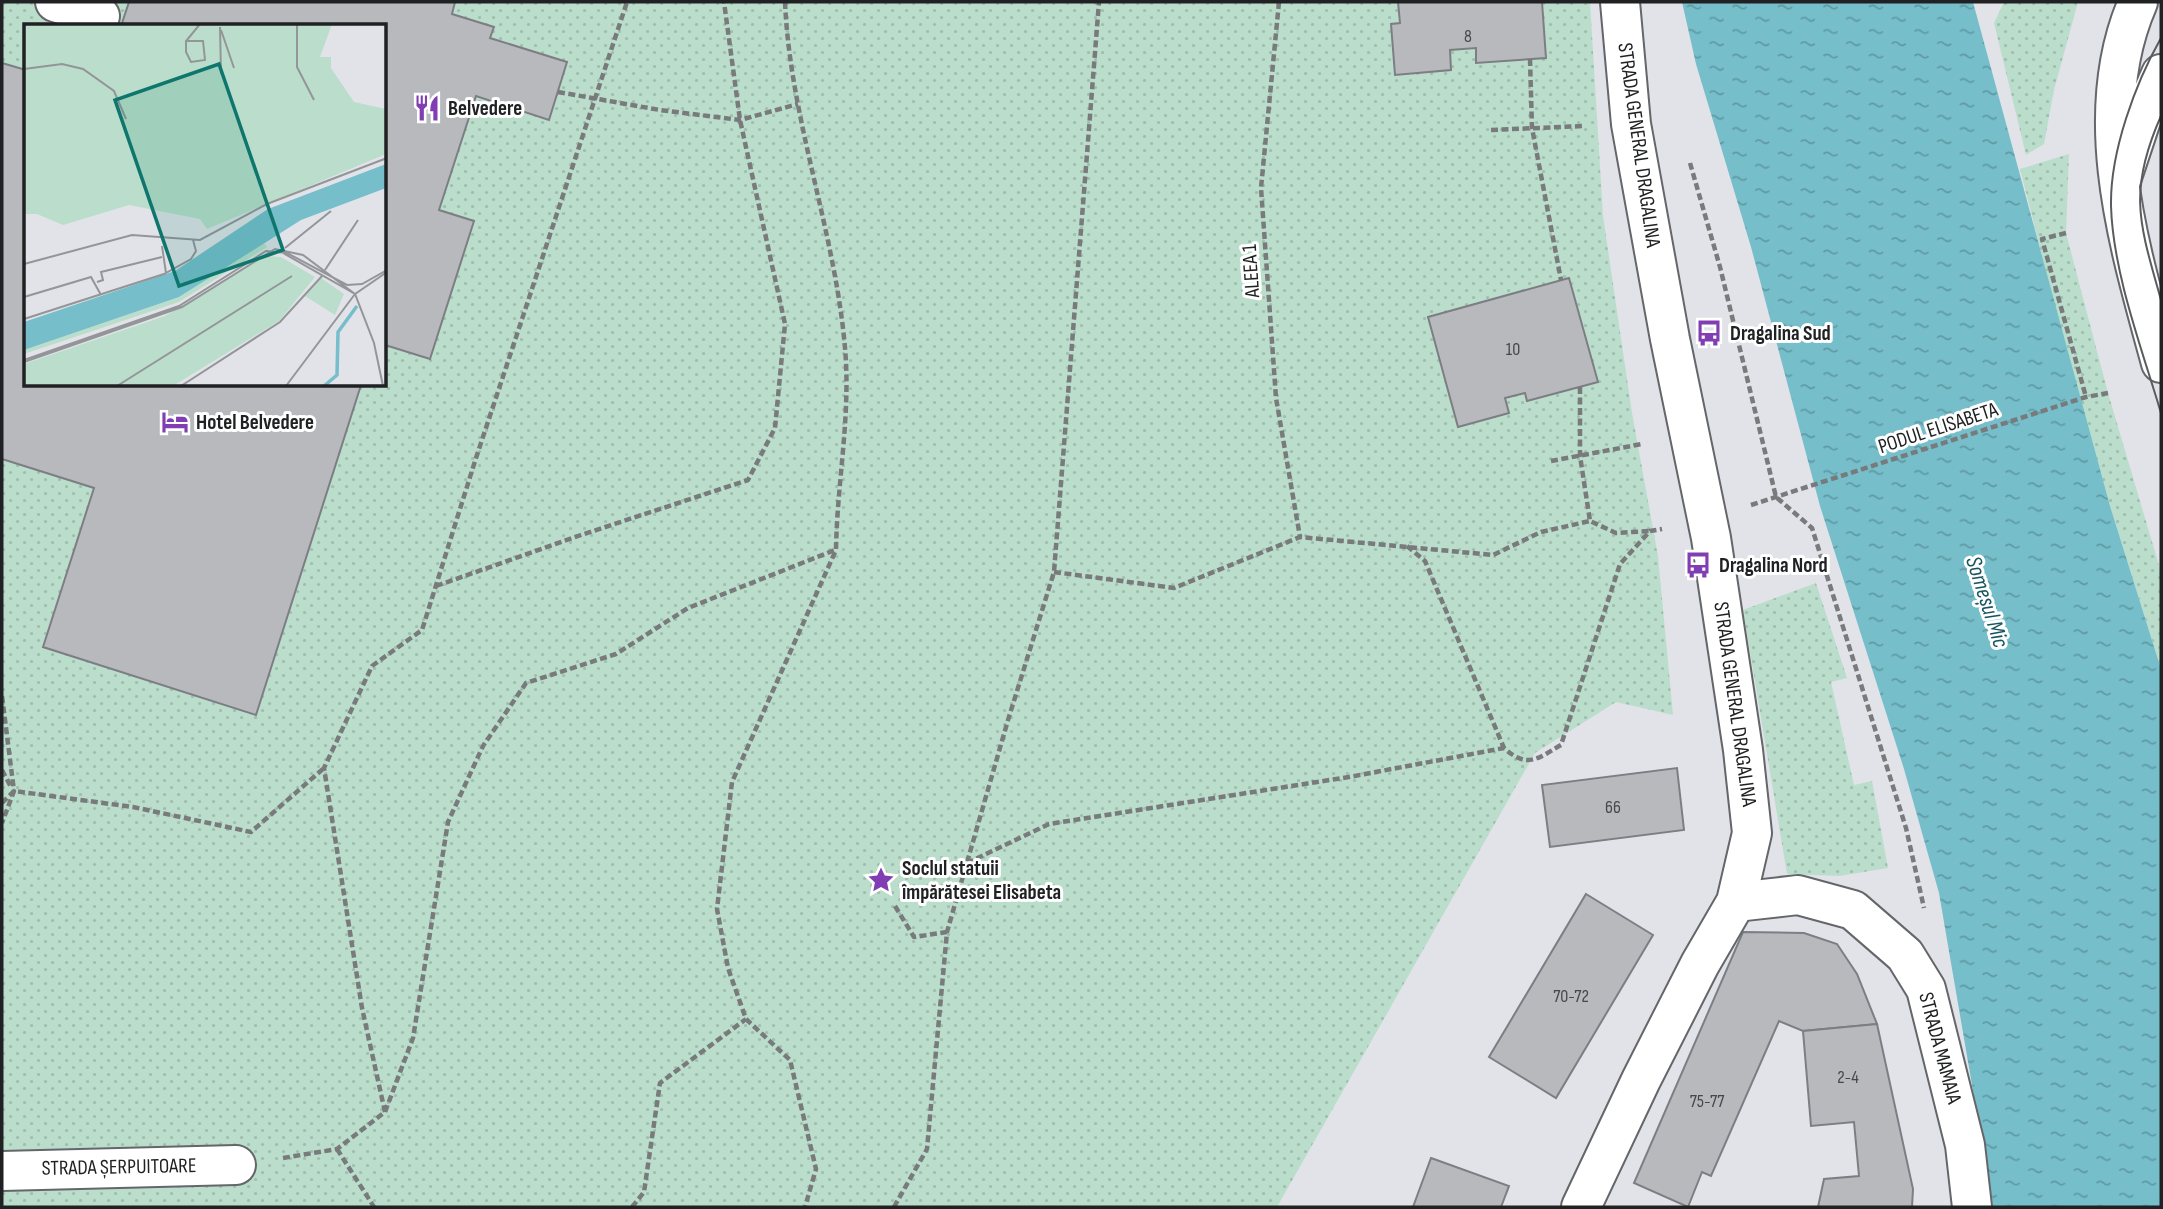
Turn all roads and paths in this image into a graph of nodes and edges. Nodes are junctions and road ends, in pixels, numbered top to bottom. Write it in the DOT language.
graph roads {
  1 [pos="55,2"];
  2 [pos="627,2"];
  3 [pos="724,2"];
  4 [pos="785,2"];
  5 [pos="1099,2"];
  6 [pos="1279,2"];
  7 [pos="1620,2"];
  8 [pos="2138,2"];
  9 [pos="100,16"];
  10 [pos="1530,59"];
  11 [pos="2161,74"];
  12 [pos="558,92"];
  13 [pos="596,99"];
  14 [pos="798,104"];
  15 [pos="740,120"];
  16 [pos="1597,125"];
  17 [pos="1532,128"];
  18 [pos="1492,130"];
  19 [pos="1686,152"];
  20 [pos="2120,183"];
  21 [pos="2066,233"];
  22 [pos="1560,280"];
  23 [pos="2161,363"];
  24 [pos="1580,387"];
  25 [pos="2108,393"];
  26 [pos="2086,397"];
  27 [pos="1644,444"];
  28 [pos="1580,457"];
  29 [pos="1551,460"];
  30 [pos="1800,489"];
  31 [pos="1590,521"];
  32 [pos="1650,531"];
  33 [pos="1300,537"];
  34 [pos="1407,546"];
  35 [pos="1635,548"];
  36 [pos="836,550"];
  37 [pos="1054,572"];
  38 [pos="436,586"];
  39 [pos="2,696"];
  40 [pos="1504,748"];
  41 [pos="324,768"];
  42 [pos="2,770"];
  43 [pos="14,791"];
  44 [pos="2,803"];
  45 [pos="2,823"];
  46 [pos="967,863"];
  47 [pos="1736,902"];
  48 [pos="895,906"];
  49 [pos="1927,920"];
  50 [pos="947,932"];
  51 [pos="746,1019"];
  52 [pos="385,1112"];
  53 [pos="337,1149"];
  54 [pos="236,1165"];
  55 [pos="2,1171"];
  56 [pos="374,1207"];
  57 [pos="632,1207"];
  58 [pos="805,1207"];
  59 [pos="894,1207"];
  60 [pos="1581,1207"];
  61 [pos="1972,1207"];
  1 -- 9 [label="street"];
  2 -- 13 [label="path"];
  3 -- 15 [label="path"];
  4 -- 14 [label="path"];
  5 -- 37 [label="path"];
  6 -- 33 [label="path, ALEEA 1"];
  7 -- 47 [label="street, STRADA GENERAL DRAGALINA"];
  8 -- 20 [label="street"];
  10 -- 17 [label="path"];
  11 -- 20 [label="street"];
  12 -- 13 [label="path"];
  13 -- 15 [label="path"];
  13 -- 38 [label="path"];
  14 -- 15 [label="path"];
  14 -- 36 [label="path"];
  15 -- 38 [label="path"];
  16 -- 17 [label="path"];
  17 -- 18 [label="path"];
  17 -- 22 [label="path"];
  19 -- 49 [label="path"];
  20 -- 23 [label="street"];
  21 -- 26 [label="path"];
  24 -- 28 [label="path"];
  25 -- 26 [label="path, PODUL ELISABETA"];
  26 -- 30 [label="path, PODUL ELISABETA"];
  27 -- 28 [label="path"];
  28 -- 29 [label="path"];
  28 -- 31 [label="path"];
  31 -- 32 [label="path"];
  31 -- 34 [label="path"];
  33 -- 34 [label="path"];
  33 -- 37 [label="path"];
  34 -- 40 [label="path"];
  35 -- 40 [label="path"];
  36 -- 51 [label="path"];
  36 -- 52 [label="path"];
  37 -- 46 [label="path"];
  38 -- 41 [label="path"];
  39 -- 43 [label="path"];
  40 -- 46 [label="path"];
  41 -- 43 [label="path"];
  41 -- 52 [label="path"];
  42 -- 43 [label="path"];
  43 -- 44 [label="path"];
  43 -- 45 [label="path"];
  46 -- 50 [label="path"];
  47 -- 60 [label="street, STRADA GENERAL DRAGALINA"];
  47 -- 61 [label="street, STRADA MAMAIA"];
  48 -- 50 [label="path"];
  50 -- 59 [label="path"];
  51 -- 57 [label="path"];
  51 -- 58 [label="path"];
  52 -- 53 [label="path"];
  53 -- 54 [label="path"];
  53 -- 56 [label="path"];
  54 -- 55 [label="street, STRADA ȘERPUITOARE"];
}
